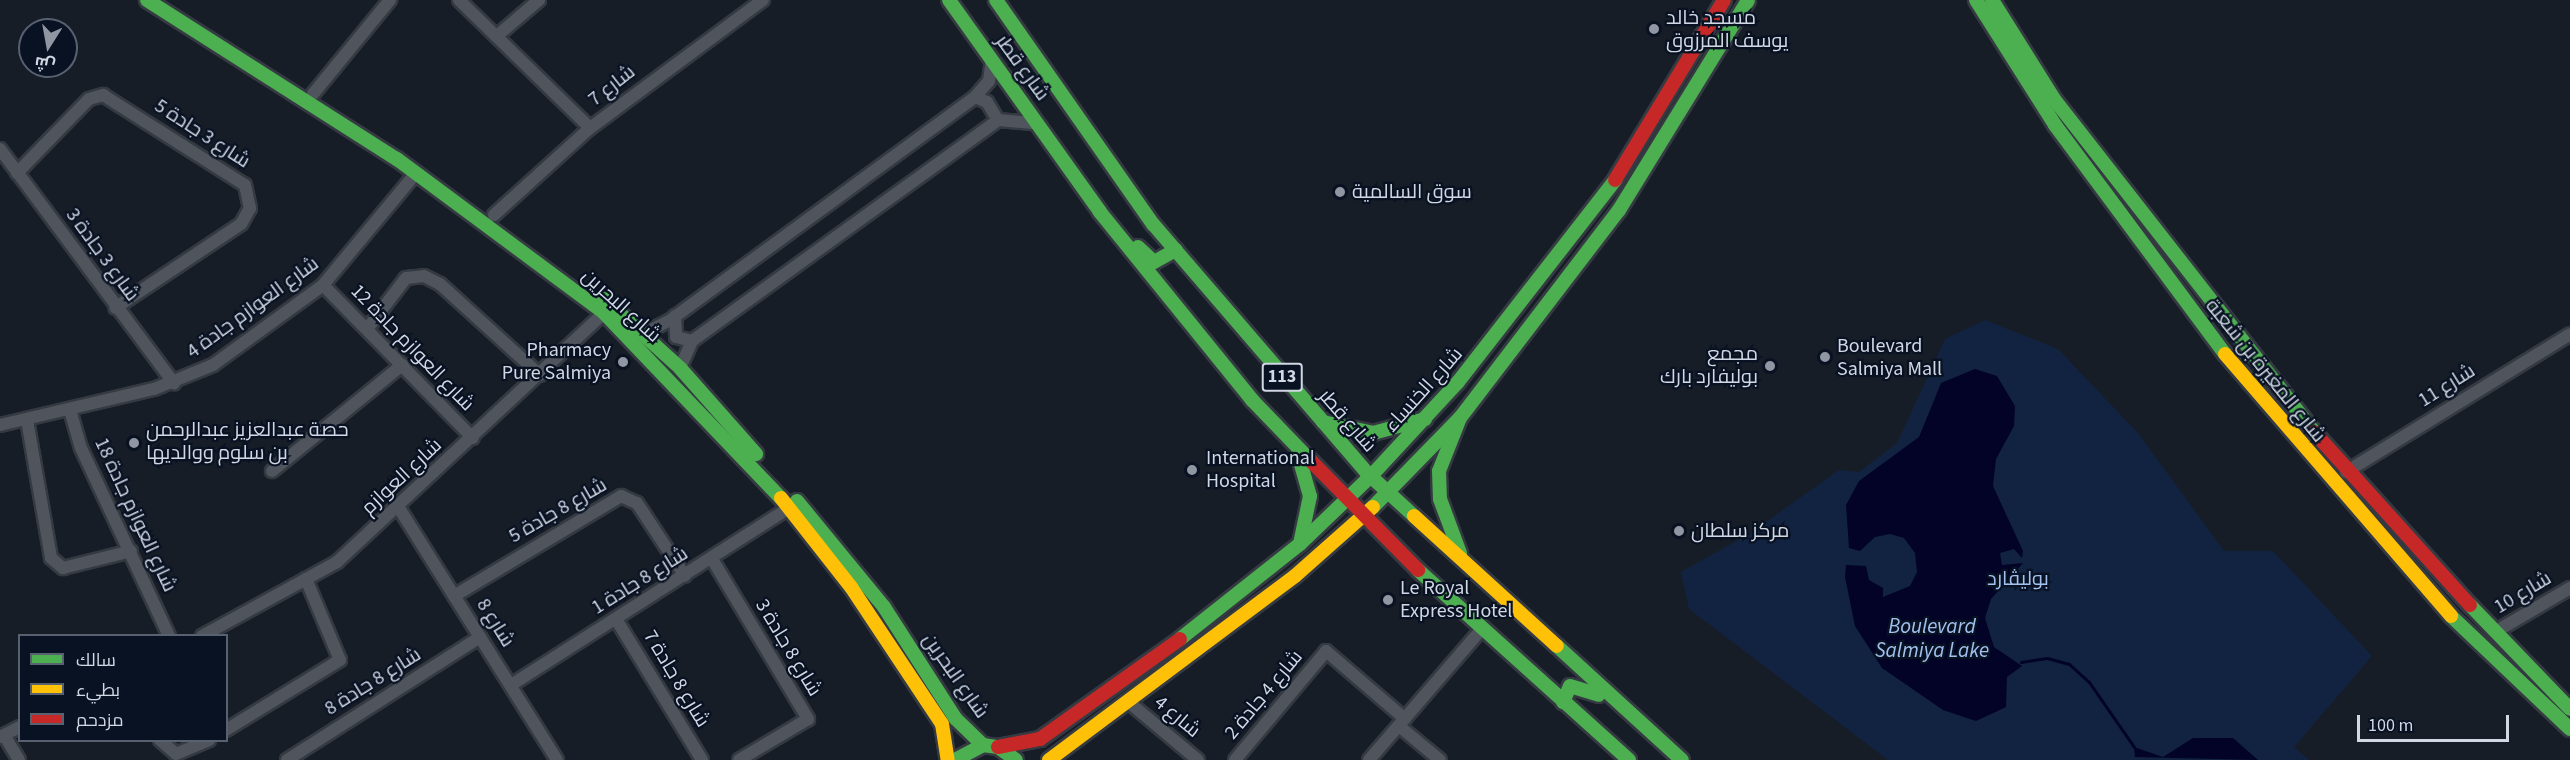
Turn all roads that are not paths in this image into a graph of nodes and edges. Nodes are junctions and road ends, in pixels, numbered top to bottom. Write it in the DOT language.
graph roads {
  1 [pos="147,0"];
  2 [pos="165,0"];
  3 [pos="390,0"];
  4 [pos="459,0"];
  5 [pos="539,0"];
  6 [pos="763,0"];
  7 [pos="949,0"];
  8 [pos="996,0"];
  9 [pos="1724,0"];
  10 [pos="1748,0"];
  11 [pos="1976,0"];
  12 [pos="1992,0"];
  13 [pos="498,35"];
  14 [pos="992,58"];
  15 [pos="313,94"];
  16 [pos="975,97"];
  17 [pos="999,120"];
  18 [pos="1040,126"];
  19 [pos="590,128"];
  20 [pos="0,149"];
  21 [pos="17,172"];
  22 [pos="416,173"];
  23 [pos="1100,212"];
  24 [pos="494,215"];
  25 [pos="1176,250"];
  26 [pos="323,285"];
  27 [pos="115,308"];
  28 [pos="604,314"];
  29 [pos="675,316"];
  30 [pos="367,329"];
  31 [pos="639,329"];
  32 [pos="2570,334"];
  33 [pos="692,341"];
  34 [pos="402,365"];
  35 [pos="680,368"];
  36 [pos="540,375"];
  37 [pos="174,383"];
  38 [pos="70,410"];
  39 [pos="1460,418"];
  40 [pos="1425,419"];
  41 [pos="27,420"];
  42 [pos="1321,421"];
  43 [pos="0,425"];
  44 [pos="473,438"];
  45 [pos="1296,449"];
  46 [pos="272,471"];
  47 [pos="2346,472"];
  48 [pos="1371,476"];
  49 [pos="1388,493"];
  50 [pos="1347,500"];
  51 [pos="399,508"];
  52 [pos="789,508"];
  53 [pos="1363,516"];
  54 [pos="1300,544"];
  55 [pos="131,551"];
  56 [pos="712,559"];
  57 [pos="685,576"];
  58 [pos="1478,577"];
  59 [pos="306,579"];
  60 [pos="2570,588"];
  61 [pos="454,596"];
  62 [pos="616,619"];
  63 [pos="1481,630"];
  64 [pos="2495,632"];
  65 [pos="168,634"];
  66 [pos="206,634"];
  67 [pos="480,637"];
  68 [pos="1517,662"];
  69 [pos="1558,664"];
  70 [pos="510,684"];
  71 [pos="1563,702"];
  72 [pos="1131,704"];
  73 [pos="1621,705"];
  74 [pos="2570,709"];
  75 [pos="1402,722"];
  76 [pos="18,728"];
  77 [pos="228,729"];
  78 [pos="2570,729"];
  79 [pos="2,736"];
  80 [pos="161,742"];
  81 [pos="206,742"];
  82 [pos="983,745"];
  83 [pos="998,747"];
  84 [pos="1615,754"];
  85 [pos="19,760"];
  86 [pos="287,760"];
  87 [pos="557,760"];
  88 [pos="702,760"];
  89 [pos="739,760"];
  90 [pos="948,760"];
  91 [pos="955,760"];
  92 [pos="1016,760"];
  93 [pos="1048,760"];
  94 [pos="1198,760"];
  95 [pos="1234,760"];
  96 [pos="1369,760"];
  97 [pos="1440,760"];
  98 [pos="1629,760"];
  99 [pos="1682,760"];
  1 -- 22 [label="main road, شارع البحرين"];
  2 -- 15 [label="main road, شارع البحرين"];
  3 -- 15 [label="street"];
  4 -- 13 [label="street"];
  5 -- 13 [label="street"];
  6 -- 19 [label="street, شارع 7"];
  7 -- 14 [label="main road, شارع قطر / 113"];
  8 -- 25 [label="main road, شارع قطر / 113"];
  9 -- 40 [label="main road, شارع الخنساء"];
  10 -- 39 [label="main road"];
  11 -- 78 [label="main road, شارع المغيرة بن شعبة"];
  12 -- 47 [label="main road, شارع المغيرة بن شعبة"];
  13 -- 19 [label="street"];
  14 -- 16 [label="street"];
  14 -- 18 [label="main road, شارع قطر / 113"];
  15 -- 24 [label="main road, شارع البحرين"];
  16 -- 17 [label="street"];
  16 -- 29 [label="street"];
  17 -- 18 [label="street"];
  17 -- 33 [label="street"];
  18 -- 23 [label="main road, شارع قطر / 113"];
  19 -- 24 [label="street, شارع 7"];
  20 -- 21 [label="street, شارع 3 جادة 3"];
  21 -- 27 [label="street, شارع 3 جادة 3"];
  21 -- 27 [label="street, شارع 3 جادة 5"];
  22 -- 26 [label="street, شارع العوازم جادة 4"];
  22 -- 28 [label="main road, شارع البحرين"];
  23 -- 25 [label="main road"];
  23 -- 45 [label="main road, شارع قطر / 113"];
  24 -- 31 [label="main road, شارع البحرين"];
  25 -- 42 [label="main road, شارع قطر / 113"];
  26 -- 30 [label="street, شارع العوازم جادة 12"];
  26 -- 37 [label="street, شارع العوازم جادة 4"];
  27 -- 37 [label="street, شارع 3 جادة 3"];
  28 -- 36 [label="street, شارع العوازم"];
  28 -- 52 [label="main road, شارع البحرين"];
  29 -- 31 [label="street"];
  29 -- 33 [label="street"];
  30 -- 34 [label="street, شارع العوازم جادة 12"];
  30 -- 36 [label="street"];
  31 -- 35 [label="main road, شارع البحرين"];
  32 -- 47 [label="street, شارع 11"];
  33 -- 35 [label="street"];
  34 -- 44 [label="street, شارع العوازم جادة 12"];
  34 -- 46 [label="street"];
  35 -- 82 [label="main road, شارع البحرين"];
  36 -- 44 [label="street, شارع العوازم"];
  37 -- 38 [label="street, شارع العوازم جادة 4"];
  38 -- 41 [label="street, شارع العوازم جادة 4"];
  38 -- 55 [label="street, شارع العوازم جادة 18"];
  39 -- 49 [label="main road"];
  39 -- 58 [label="main road"];
  40 -- 42 [label="main road"];
  40 -- 48 [label="main road, شارع الخنساء"];
  41 -- 43 [label="street, شارع العوازم جادة 4"];
  41 -- 55 [label="street"];
  42 -- 48 [label="main road, شارع قطر / 113"];
  44 -- 51 [label="street, شارع العوازم"];
  45 -- 50 [label="main road, شارع قطر / 113"];
  45 -- 54 [label="main road"];
  47 -- 64 [label="main road, شارع المغيرة بن شعبة"];
  48 -- 49 [label="main road, شارع قطر / 113"];
  48 -- 50 [label="main road, شارع الخنساء"];
  49 -- 53 [label="main road"];
  49 -- 58 [label="main road, شارع قطر / 113"];
  50 -- 53 [label="main road, شارع قطر / 113"];
  50 -- 54 [label="main road, شارع الخنساء"];
  51 -- 59 [label="street, شارع العوازم"];
  51 -- 61 [label="street, شارع 8"];
  52 -- 56 [label="street, شارع 8 جادة 1"];
  52 -- 90 [label="main road, شارع البحرين"];
  53 -- 63 [label="main road, شارع قطر / 113"];
  53 -- 72 [label="main road"];
  54 -- 83 [label="main road, شارع الخنساء"];
  55 -- 65 [label="street, شارع العوازم جادة 18"];
  56 -- 57 [label="street, شارع 8 جادة 1"];
  56 -- 89 [label="street, شارع 8 جادة 3"];
  57 -- 61 [label="street, شارع 8 جادة 5"];
  57 -- 62 [label="street, شارع 8 جادة 1"];
  58 -- 69 [label="main road, شارع قطر / 113"];
  59 -- 66 [label="street, شارع العوازم"];
  59 -- 77 [label="street"];
  60 -- 64 [label="street, شارع 10"];
  61 -- 67 [label="street, شارع 8"];
  62 -- 70 [label="street, شارع 8 جادة 1"];
  62 -- 88 [label="street, شارع 8 جادة 7"];
  63 -- 68 [label="main road, شارع قطر / 113"];
  63 -- 75 [label="street"];
  64 -- 74 [label="main road, شارع المغيرة بن شعبة"];
  67 -- 70 [label="street, شارع 8"];
  67 -- 86 [label="street, شارع 8 جادة 8"];
  68 -- 69 [label="main road"];
  68 -- 71 [label="main road, شارع قطر / 113"];
  69 -- 73 [label="main road, شارع قطر / 113"];
  70 -- 87 [label="street, شارع 8"];
  71 -- 73 [label="main road"];
  71 -- 84 [label="main road, شارع قطر / 113"];
  72 -- 93 [label="main road"];
  72 -- 94 [label="street, شارع 4"];
  73 -- 99 [label="main road, شارع قطر / 113"];
  75 -- 95 [label="street, شارع 4 جادة 2"];
  75 -- 96 [label="street"];
  75 -- 97 [label="street"];
  76 -- 79 [label="street"];
  79 -- 85 [label="street"];
  80 -- 81 [label="street"];
  82 -- 83 [label="main road"];
  82 -- 91 [label="main road"];
  83 -- 92 [label="main road"];
  84 -- 98 [label="main road, شارع قطر / 113"];
}
